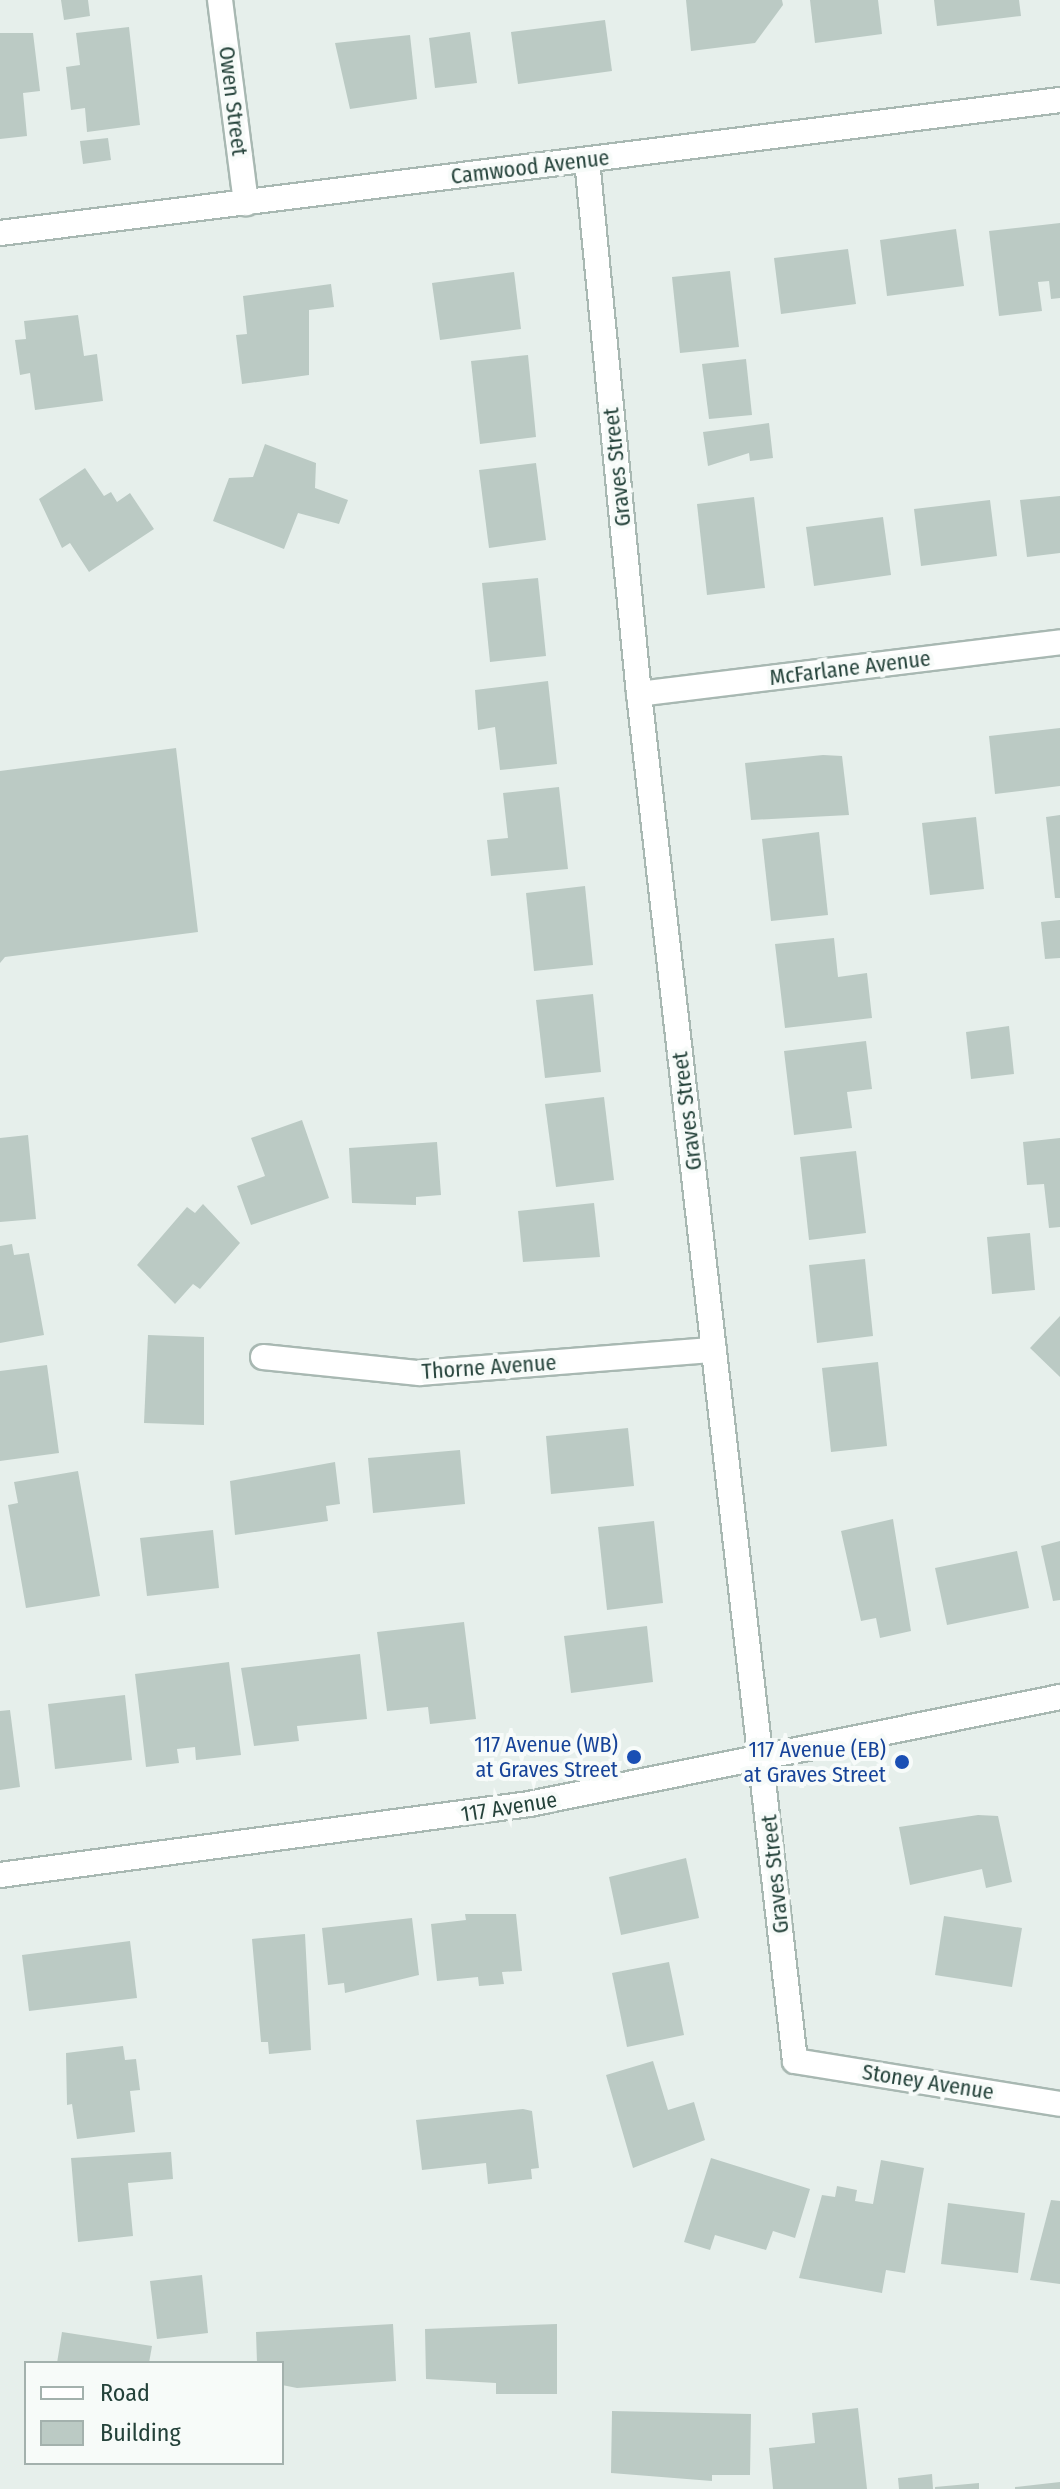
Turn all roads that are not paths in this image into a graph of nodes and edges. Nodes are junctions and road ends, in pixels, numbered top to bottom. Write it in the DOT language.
graph roads {
  1 [pos="220,0"];
  2 [pos="1060,100"];
  3 [pos="587,160"];
  4 [pos="246,203"];
  5 [pos="0,233"];
  6 [pos="1060,642"];
  7 [pos="639,694"];
  8 [pos="714,1350"];
  9 [pos="263,1357"];
  10 [pos="1060,1697"];
  11 [pos="762,1756"];
  12 [pos="0,1875"];
  13 [pos="795,2061"];
  14 [pos="1060,2104"];
  1 -- 4 [label="street, Owen Street"];
  2 -- 3 [label="street, Camwood Avenue"];
  3 -- 4 [label="street, Camwood Avenue"];
  3 -- 7 [label="street, Graves Street"];
  4 -- 5 [label="street, Camwood Avenue"];
  6 -- 7 [label="street, McFarlane Avenue"];
  7 -- 8 [label="street, Graves Street"];
  8 -- 9 [label="street, Thorne Avenue"];
  8 -- 11 [label="street, Graves Street"];
  10 -- 11 [label="street, 117 Avenue"];
  11 -- 12 [label="street, 117 Avenue"];
  11 -- 13 [label="street, Graves Street"];
  13 -- 14 [label="street, Stoney Avenue"];
}
